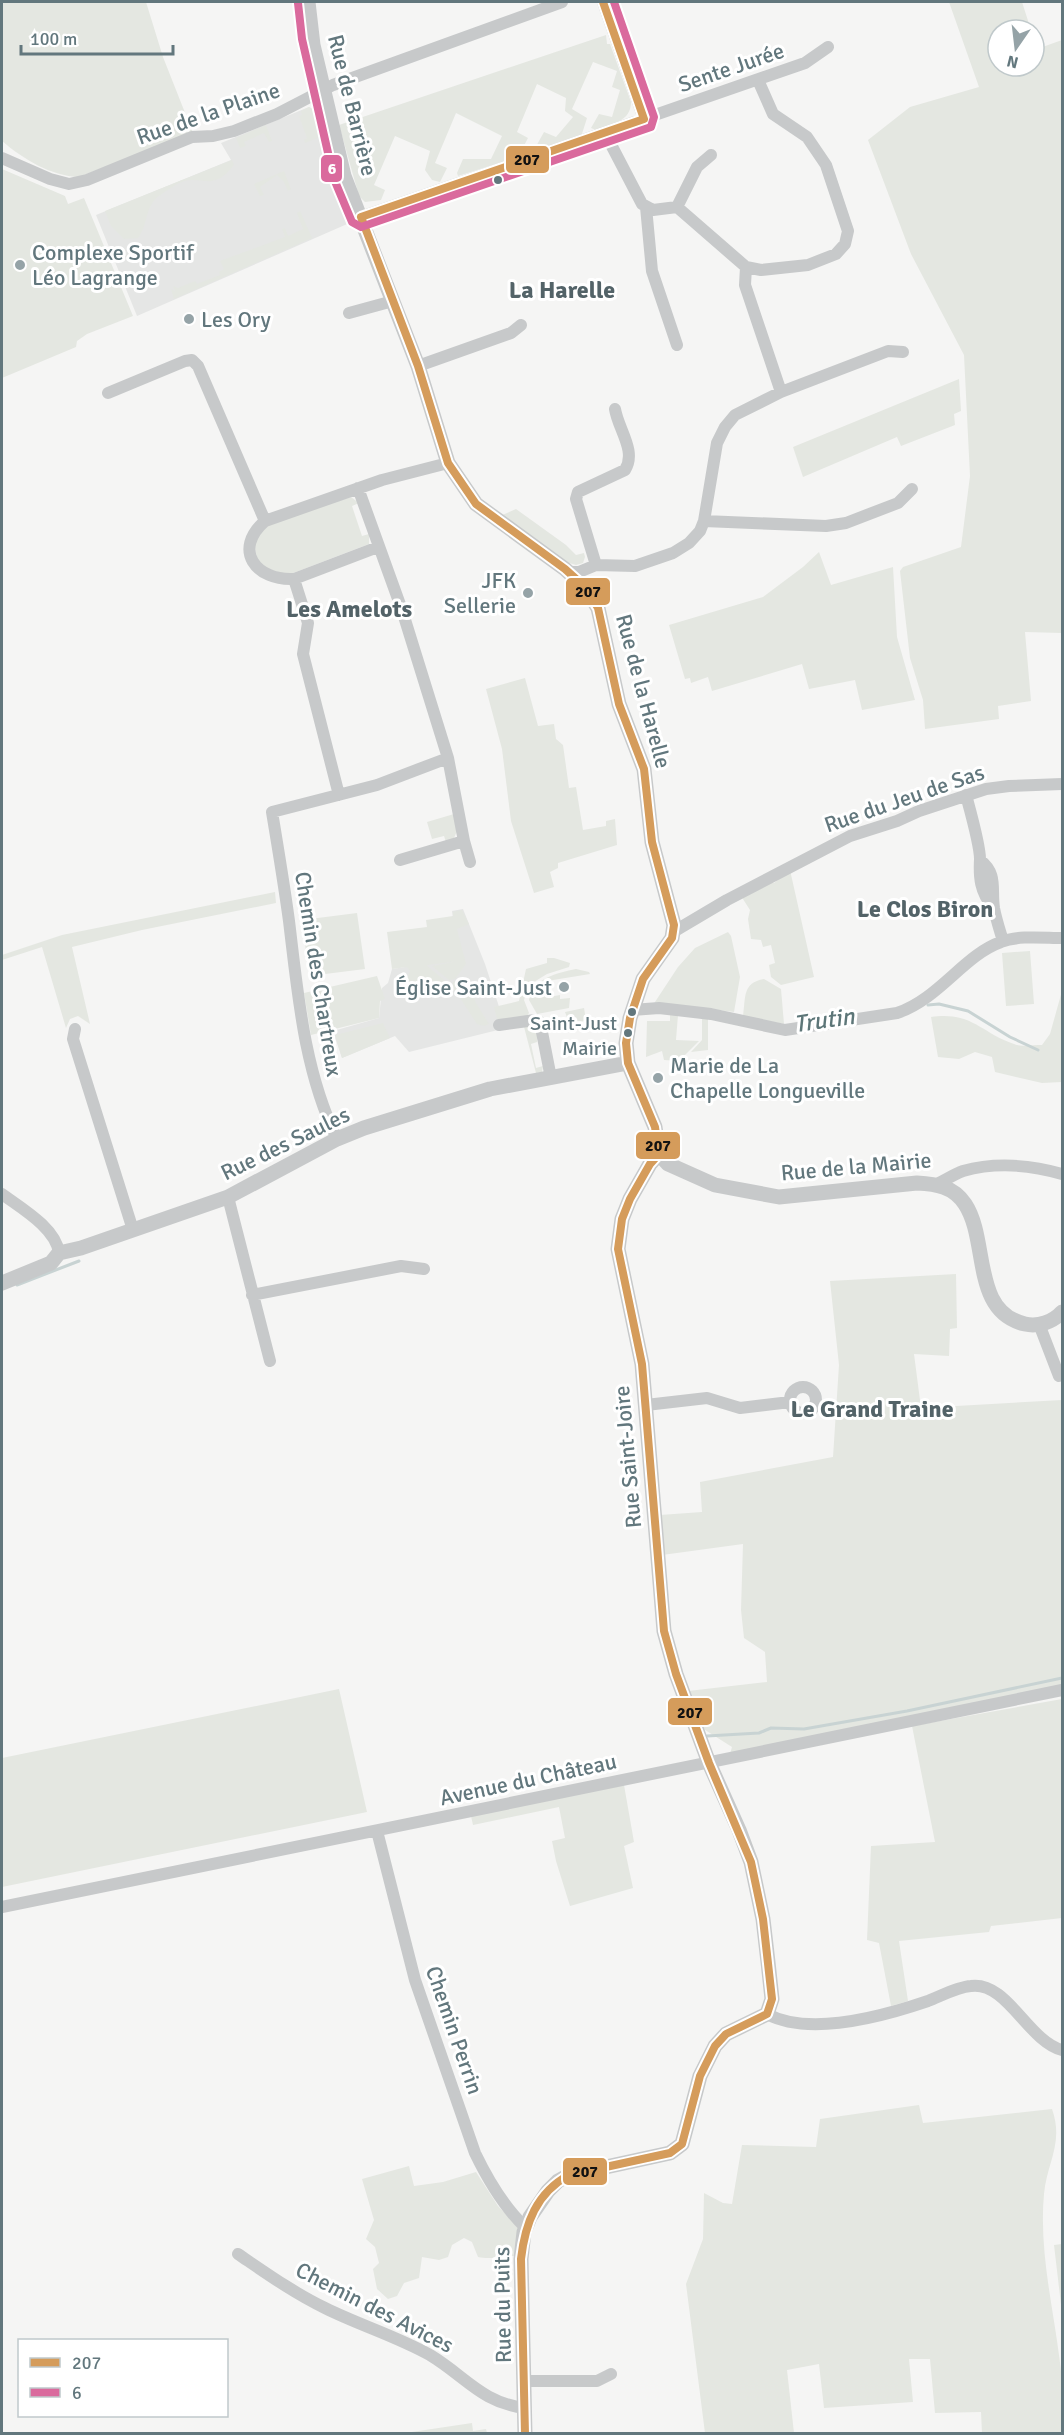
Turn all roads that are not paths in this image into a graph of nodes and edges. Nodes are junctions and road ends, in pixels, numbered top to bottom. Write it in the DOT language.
graph roads {
  1 [pos="308,2"];
  2 [pos="562,2"];
  3 [pos="603,2"];
  4 [pos="828,46"];
  5 [pos="758,80"];
  6 [pos="325,91"];
  7 [pos="644,118"];
  8 [pos="605,133"];
  9 [pos="711,155"];
  10 [pos="2,159"];
  11 [pos="646,207"];
  12 [pos="677,207"];
  13 [pos="361,217"];
  14 [pos="746,267"];
  15 [pos="393,300"];
  16 [pos="349,313"];
  17 [pos="521,325"];
  18 [pos="677,345"];
  19 [pos="903,352"];
  20 [pos="418,366"];
  21 [pos="780,392"];
  22 [pos="108,393"];
  23 [pos="615,409"];
  24 [pos="448,463"];
  25 [pos="358,488"];
  26 [pos="912,489"];
  27 [pos="265,521"];
  28 [pos="704,521"];
  29 [pos="378,547"];
  30 [pos="594,566"];
  31 [pos="570,573"];
  32 [pos="294,579"];
  33 [pos="588,593"];
  34 [pos="448,758"];
  35 [pos="1062,784"];
  36 [pos="339,795"];
  37 [pos="966,795"];
  38 [pos="464,841"];
  39 [pos="400,860"];
  40 [pos="470,862"];
  41 [pos="674,932"];
  42 [pos="1062,938"];
  43 [pos="1003,941"];
  44 [pos="632,1010"];
  45 [pos="499,1025"];
  46 [pos="75,1029"];
  47 [pos="628,1063"];
  48 [pos="551,1078"];
  49 [pos="337,1140"];
  50 [pos="659,1154"];
  51 [pos="1062,1174"];
  52 [pos="937,1184"];
  53 [pos="2,1194"];
  54 [pos="228,1197"];
  55 [pos="133,1230"];
  56 [pos="59,1253"];
  57 [pos="424,1269"];
  58 [pos="2,1283"];
  59 [pos="252,1295"];
  60 [pos="1062,1312"];
  61 [pos="1039,1324"];
  62 [pos="270,1361"];
  63 [pos="1059,1376"];
  64 [pos="790,1402"];
  65 [pos="646,1405"];
  66 [pos="1062,1690"];
  67 [pos="709,1763"];
  68 [pos="377,1831"];
  69 [pos="2,1907"];
  70 [pos="767,2014"];
  71 [pos="1062,2050"];
  72 [pos="525,2228"];
  73 [pos="238,2254"];
  74 [pos="611,2374"];
  75 [pos="525,2381"];
  76 [pos="525,2408"];
  77 [pos="525,2433"];
  1 -- 6 [label="street, Rue de Barrière"];
  2 -- 6 [label="street, Rue de la Plaine"];
  3 -- 7 [label="street"];
  4 -- 5 [label="street, Sente Jurée"];
  5 -- 7 [label="street, Sente Jurée"];
  5 -- 14 [label="street"];
  6 -- 10 [label="street, Rue de la Plaine"];
  6 -- 13 [label="street, Rue de Barrière"];
  7 -- 8 [label="street, Sente Jurée"];
  8 -- 11 [label="street"];
  8 -- 13 [label="street, Sente Jurée"];
  9 -- 12 [label="street"];
  11 -- 12 [label="street"];
  11 -- 18 [label="street"];
  12 -- 14 [label="street"];
  13 -- 15 [label="street, Rue de la Harelle"];
  14 -- 21 [label="street"];
  15 -- 16 [label="street"];
  15 -- 20 [label="street, Rue de la Harelle"];
  17 -- 20 [label="street"];
  19 -- 21 [label="street"];
  20 -- 24 [label="street, Rue de la Harelle"];
  21 -- 28 [label="street"];
  22 -- 27 [label="street"];
  23 -- 30 [label="street"];
  24 -- 25 [label="street"];
  24 -- 31 [label="street, Rue de la Harelle"];
  25 -- 27 [label="street"];
  25 -- 29 [label="street"];
  26 -- 28 [label="street"];
  27 -- 32 [label="street"];
  28 -- 30 [label="street"];
  29 -- 32 [label="street"];
  29 -- 34 [label="street"];
  30 -- 31 [label="street"];
  30 -- 33 [label="street"];
  31 -- 33 [label="street, Rue de la Harelle"];
  32 -- 36 [label="street"];
  33 -- 41 [label="street, Rue de la Harelle"];
  34 -- 36 [label="street"];
  34 -- 38 [label="street"];
  35 -- 37 [label="street, Rue du Jeu de Sas"];
  36 -- 49 [label="street, Chemin des Chartreux"];
  37 -- 41 [label="street, Rue du Jeu de Sas"];
  37 -- 43 [label="street"];
  38 -- 39 [label="street"];
  38 -- 40 [label="street"];
  41 -- 44 [label="street"];
  42 -- 43 [label="street"];
  43 -- 44 [label="street"];
  44 -- 47 [label="street"];
  45 -- 48 [label="street"];
  46 -- 55 [label="street"];
  47 -- 48 [label="street, Rue des Saules"];
  47 -- 50 [label="street"];
  48 -- 49 [label="street, Rue des Saules"];
  49 -- 54 [label="street, Rue des Saules"];
  50 -- 52 [label="street, Rue de la Mairie"];
  50 -- 65 [label="street, Rue Saint-Joire"];
  51 -- 52 [label="street, Rue de la Mairie"];
  52 -- 61 [label="street"];
  53 -- 56 [label="street"];
  54 -- 55 [label="street, Rue des Saules"];
  54 -- 59 [label="street"];
  55 -- 56 [label="street, Rue des Saules"];
  56 -- 58 [label="street, Rue des Saules"];
  57 -- 59 [label="street"];
  59 -- 62 [label="street"];
  60 -- 61 [label="street"];
  61 -- 63 [label="street"];
  64 -- 65 [label="street"];
  65 -- 67 [label="street, Rue Saint-Joire"];
  66 -- 67 [label="street, Avenue du Château"];
  67 -- 68 [label="street, Avenue du Château"];
  67 -- 70 [label="street, Rue Saint-Joire"];
  68 -- 69 [label="street, Avenue du Château"];
  68 -- 72 [label="street, Chemin Perrin"];
  70 -- 71 [label="street"];
  70 -- 72 [label="street"];
  72 -- 75 [label="street, Rue du Puits"];
  73 -- 76 [label="street, Chemin des Avices"];
  74 -- 75 [label="street, Rue du Puits"];
  75 -- 76 [label="street, Rue du Puits"];
  76 -- 77 [label="street, Rue du Puits"];
}
